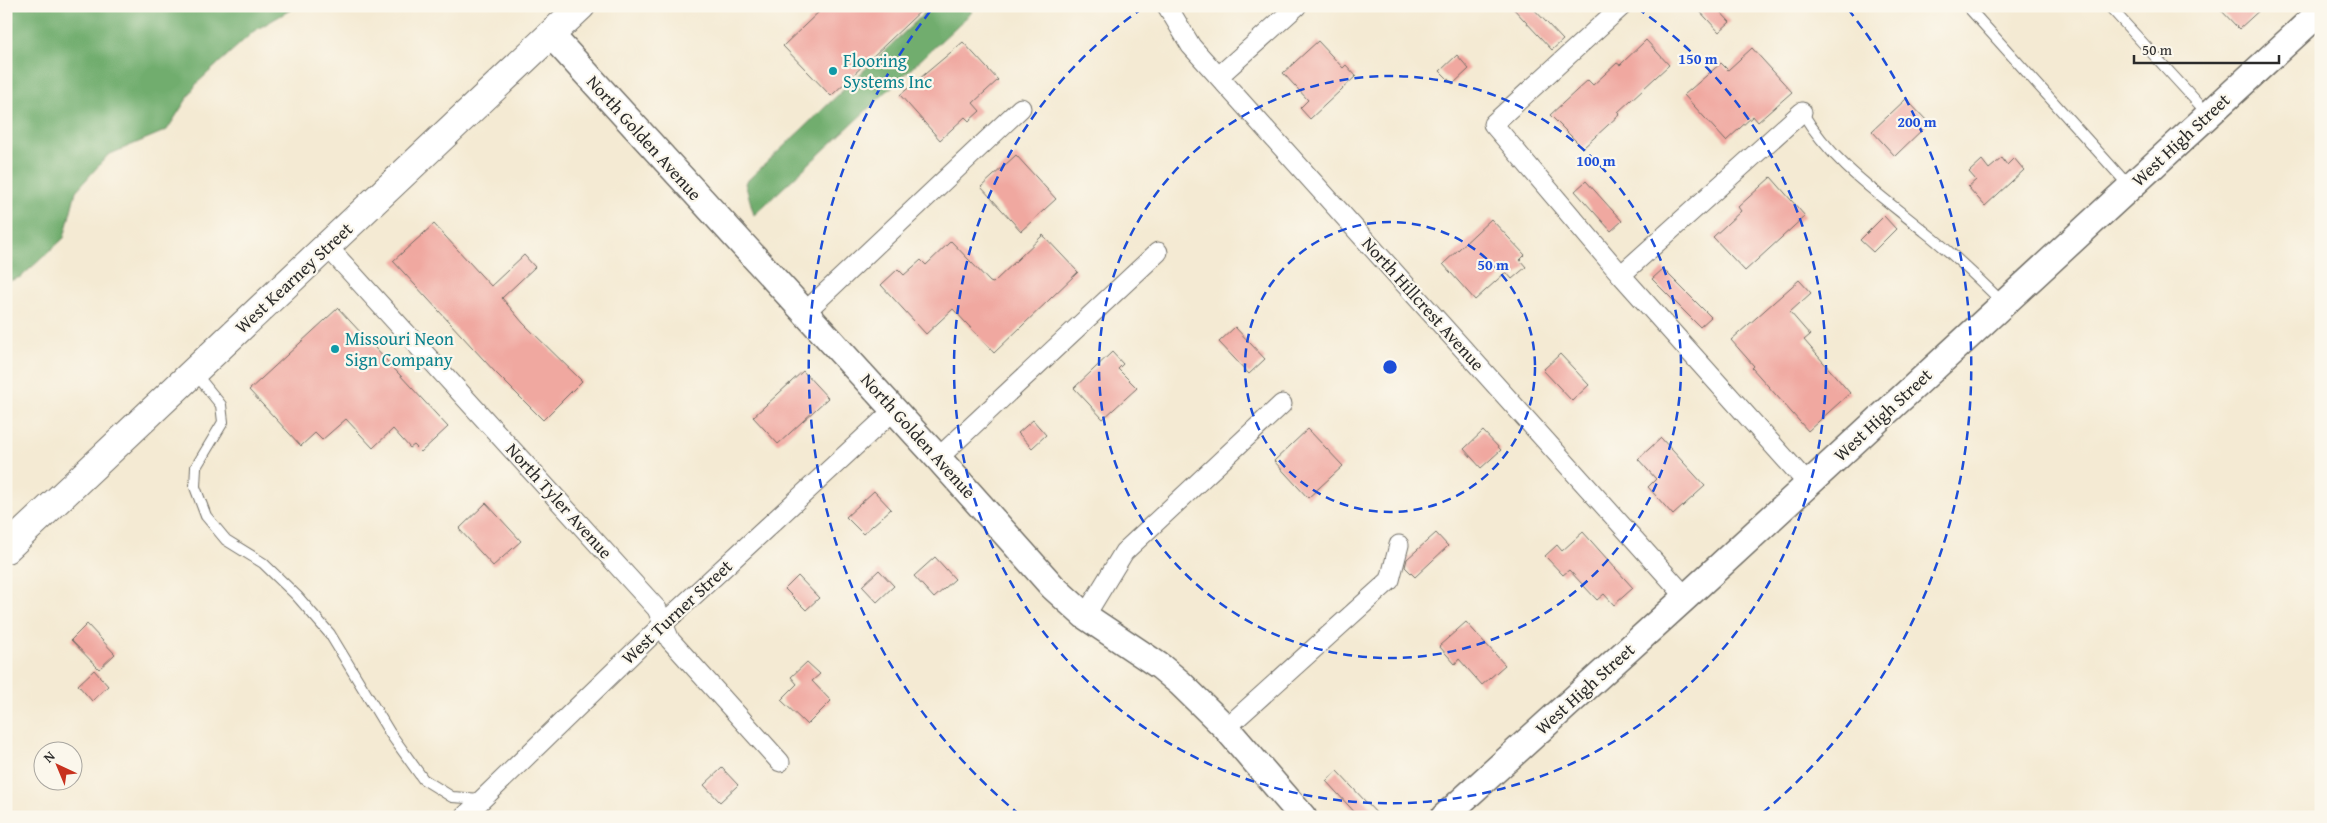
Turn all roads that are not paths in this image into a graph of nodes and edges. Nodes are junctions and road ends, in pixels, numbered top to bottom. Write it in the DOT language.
graph roads {
  1 [pos="581,6"];
  2 [pos="1167,6"];
  3 [pos="1297,6"];
  4 [pos="1622,6"];
  5 [pos="1967,6"];
  6 [pos="2108,6"];
  7 [pos="2320,9"];
  8 [pos="551,35"];
  9 [pos="1219,76"];
  10 [pos="1021,108"];
  11 [pos="1802,112"];
  12 [pos="2208,115"];
  13 [pos="2130,187"];
  14 [pos="327,246"];
  15 [pos="1158,252"];
  16 [pos="1621,275"];
  17 [pos="2003,304"];
  18 [pos="804,313"];
  19 [pos="194,372"];
  20 [pos="1282,404"];
  21 [pos="894,410"];
  22 [pos="938,458"];
  23 [pos="1808,484"];
  24 [pos="1399,545"];
  25 [pos="6,549"];
  26 [pos="1686,597"];
  27 [pos="1085,616"];
  28 [pos="663,624"];
  29 [pos="1226,728"];
  30 [pos="780,762"];
  31 [pos="482,799"];
  32 [pos="464,817"];
  33 [pos="1303,817"];
  34 [pos="1444,817"];
  1 -- 8 [label="main road, West Kearney Street"];
  2 -- 9 [label="street, North Hillcrest Avenue"];
  3 -- 9 [label="street"];
  4 -- 16 [label="street"];
  5 -- 13 [label="lane"];
  6 -- 12 [label="lane"];
  7 -- 12 [label="street, West High Street"];
  8 -- 14 [label="main road, West Kearney Street"];
  8 -- 18 [label="street, North Golden Avenue"];
  9 -- 26 [label="street, North Hillcrest Avenue"];
  10 -- 18 [label="street"];
  11 -- 16 [label="street"];
  11 -- 17 [label="lane"];
  12 -- 13 [label="street, West High Street"];
  13 -- 17 [label="street, West High Street"];
  14 -- 19 [label="main road, West Kearney Street"];
  14 -- 28 [label="street, North Tyler Avenue"];
  15 -- 22 [label="street"];
  16 -- 23 [label="street"];
  17 -- 23 [label="street, West High Street"];
  18 -- 21 [label="street, North Golden Avenue"];
  19 -- 25 [label="main road, West Kearney Street"];
  19 -- 31 [label="lane"];
  20 -- 27 [label="street"];
  21 -- 22 [label="street, North Golden Avenue"];
  21 -- 28 [label="street, West Turner Street"];
  22 -- 27 [label="street, North Golden Avenue"];
  23 -- 26 [label="street, West High Street"];
  24 -- 29 [label="street"];
  26 -- 34 [label="street, West High Street"];
  27 -- 29 [label="street, North Golden Avenue"];
  28 -- 30 [label="street, North Tyler Avenue"];
  28 -- 31 [label="street, West Turner Street"];
  29 -- 33 [label="street, North Golden Avenue"];
  31 -- 32 [label="street, West Turner Street"];
}
